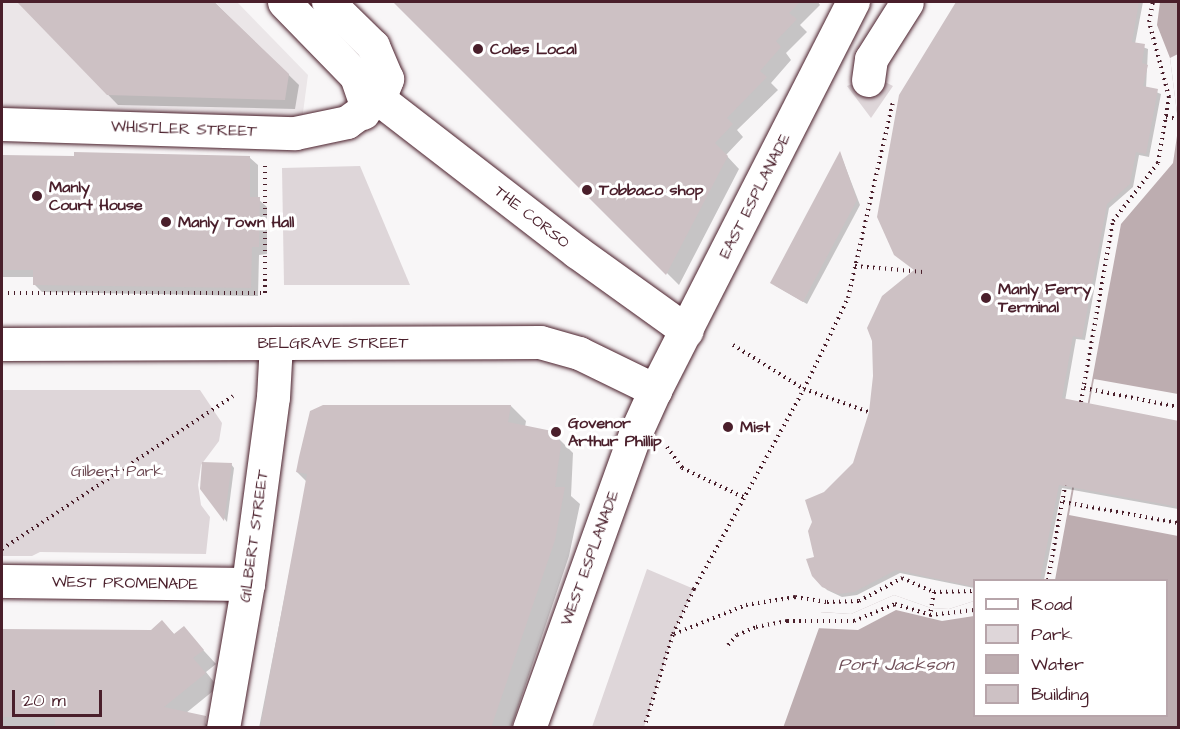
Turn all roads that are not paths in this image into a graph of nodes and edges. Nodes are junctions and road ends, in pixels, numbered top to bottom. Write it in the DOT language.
graph roads {
  1 [pos="284,2"];
  2 [pos="328,2"];
  3 [pos="853,2"];
  4 [pos="907,2"];
  5 [pos="882,85"];
  6 [pos="371,106"];
  7 [pos="2,124"];
  8 [pos="687,331"];
  9 [pos="276,343"];
  10 [pos="2,344"];
  11 [pos="655,390"];
  12 [pos="2,581"];
  13 [pos="248,584"];
  14 [pos="223,728"];
  15 [pos="529,728"];
  1 -- 6 [label="street"];
  2 -- 6 [label="street"];
  3 -- 8 [label="street, EAST ESPLANADE"];
  4 -- 5 [label="street"];
  6 -- 7 [label="street, WHISTLER STREET"];
  6 -- 8 [label="street, THE CORSO"];
  8 -- 11 [label="street, EAST ESPLANADE"];
  9 -- 10 [label="street, BELGRAVE STREET"];
  9 -- 11 [label="street, BELGRAVE STREET"];
  9 -- 13 [label="street, GILBERT STREET"];
  11 -- 15 [label="street, WEST ESPLANADE"];
  12 -- 13 [label="street, WEST PROMENADE"];
  13 -- 14 [label="street, GILBERT STREET"];
}
